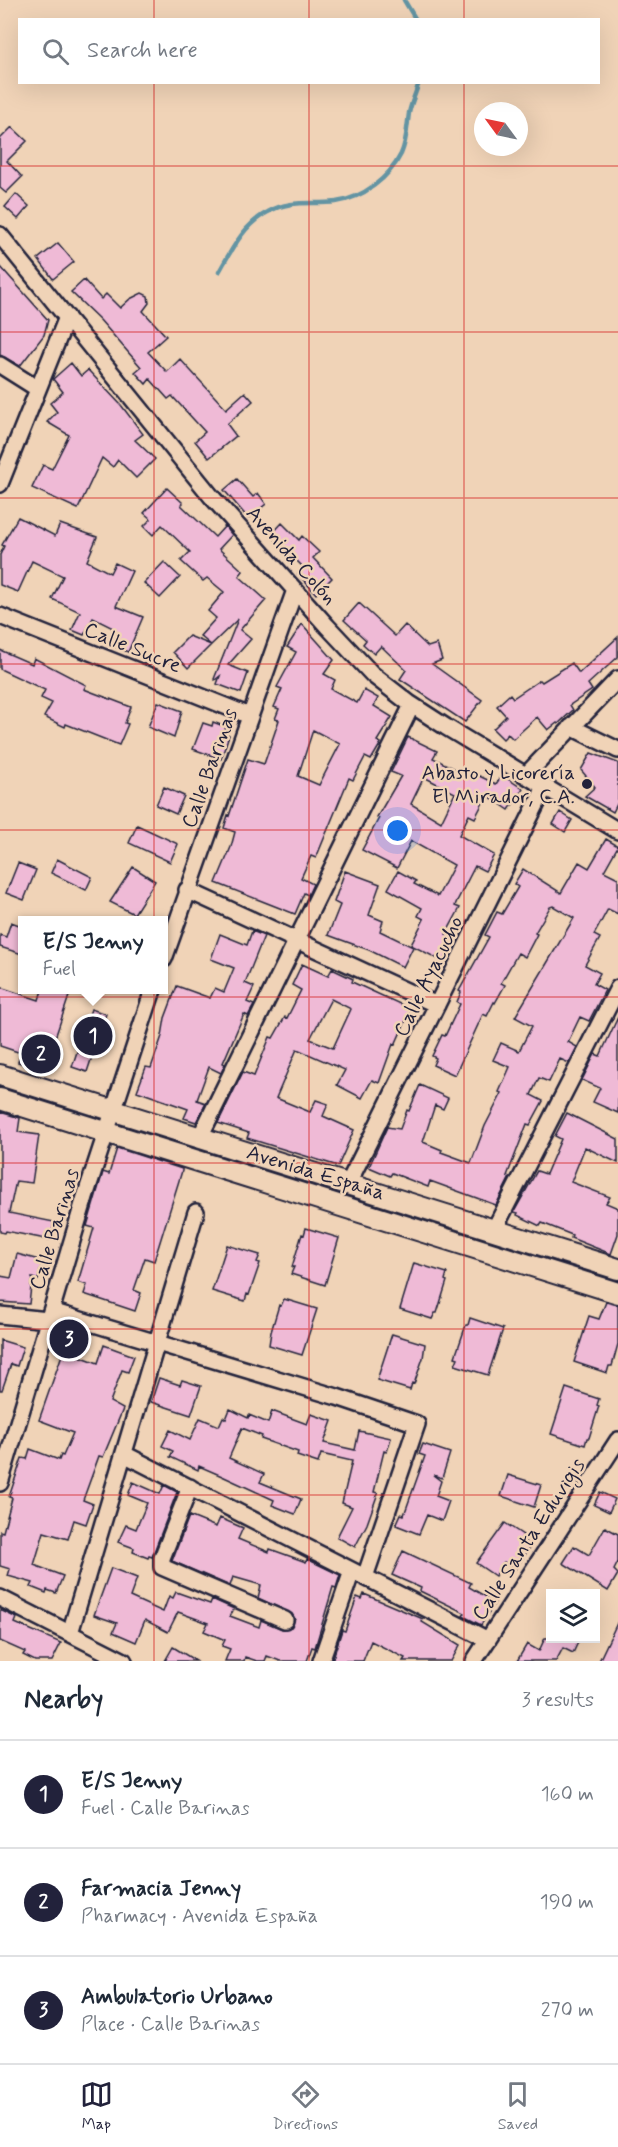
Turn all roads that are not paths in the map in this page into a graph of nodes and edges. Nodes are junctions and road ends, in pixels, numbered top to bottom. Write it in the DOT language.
graph roads {
  1 [pos="0,235"];
  2 [pos="67,317"];
  3 [pos="0,365"];
  4 [pos="38,389"];
  5 [pos="0,484"];
  6 [pos="295,590"];
  7 [pos="0,616"];
  8 [pos="618,679"];
  9 [pos="412,705"];
  10 [pos="250,716"];
  11 [pos="571,727"];
  12 [pos="618,750"];
  13 [pos="526,775"];
  14 [pos="545,787"];
  15 [pos="618,831"];
  16 [pos="187,890"];
  17 [pos="296,940"];
  18 [pos="168,947"];
  19 [pos="618,988"];
  20 [pos="152,994"];
  21 [pos="437,1005"];
  22 [pos="0,1076"];
  23 [pos="0,1099"];
  24 [pos="113,1110"];
  25 [pos="106,1132"];
  26 [pos="200,1137"];
  27 [pos="348,1184"];
  28 [pos="196,1212"];
  29 [pos="494,1230"];
  30 [pos="618,1269"];
  31 [pos="618,1293"];
  32 [pos="0,1315"];
  33 [pos="50,1316"];
  34 [pos="158,1342"];
  35 [pos="618,1440"];
  36 [pos="124,1454"];
  37 [pos="0,1483"];
  38 [pos="190,1487"];
  39 [pos="359,1574"];
  40 [pos="0,1598"];
  41 [pos="285,1620"];
  42 [pos="70,1633"];
  43 [pos="488,1640"];
  44 [pos="123,1661"];
  45 [pos="321,1661"];
  46 [pos="474,1661"];
  1 -- 2 [label="street, Avenida Colón"];
  2 -- 4 [label="street"];
  2 -- 6 [label="street, Avenida Colón"];
  3 -- 4 [label="street"];
  4 -- 5 [label="street"];
  6 -- 9 [label="street, Avenida Colón"];
  6 -- 10 [label="street, Calle Barinas"];
  7 -- 10 [label="street, Calle Sucre"];
  8 -- 11 [label="street"];
  9 -- 13 [label="street, Avenida Colón"];
  9 -- 17 [label="street"];
  10 -- 16 [label="street, Calle Barinas"];
  11 -- 12 [label="street"];
  11 -- 13 [label="street"];
  13 -- 14 [label="street, Avenida Colón"];
  14 -- 15 [label="street, Avenida Colón"];
  14 -- 21 [label="street, Calle Ayacucho"];
  16 -- 17 [label="street"];
  16 -- 18 [label="street, Calle Barinas"];
  17 -- 21 [label="street"];
  17 -- 26 [label="street"];
  19 -- 29 [label="street"];
  20 -- 24 [label="street, Calle Barinas"];
  21 -- 27 [label="street, Calle Ayacucho"];
  22 -- 24 [label="main road, Avenida España"];
  23 -- 25 [label="main road, Avenida España"];
  24 -- 25 [label="street, Calle Barinas"];
  24 -- 26 [label="main road, Avenida España"];
  25 -- 31 [label="main road, Avenida España"];
  25 -- 33 [label="street, Calle Barinas"];
  26 -- 27 [label="main road, Avenida España"];
  27 -- 29 [label="main road, Avenida España"];
  28 -- 34 [label="street"];
  29 -- 30 [label="main road, Avenida España"];
  32 -- 33 [label="street"];
  33 -- 34 [label="street"];
  33 -- 37 [label="street, Calle Barinas"];
  34 -- 36 [label="street"];
  34 -- 39 [label="street"];
  35 -- 43 [label="street, Calle Santa Eduvigis"];
  36 -- 38 [label="street"];
  36 -- 42 [label="street"];
  38 -- 39 [label="street"];
  38 -- 41 [label="street"];
  39 -- 43 [label="street"];
  39 -- 45 [label="street"];
  40 -- 42 [label="street"];
  42 -- 44 [label="street"];
  43 -- 46 [label="street, Calle Santa Eduvigis"];
}
